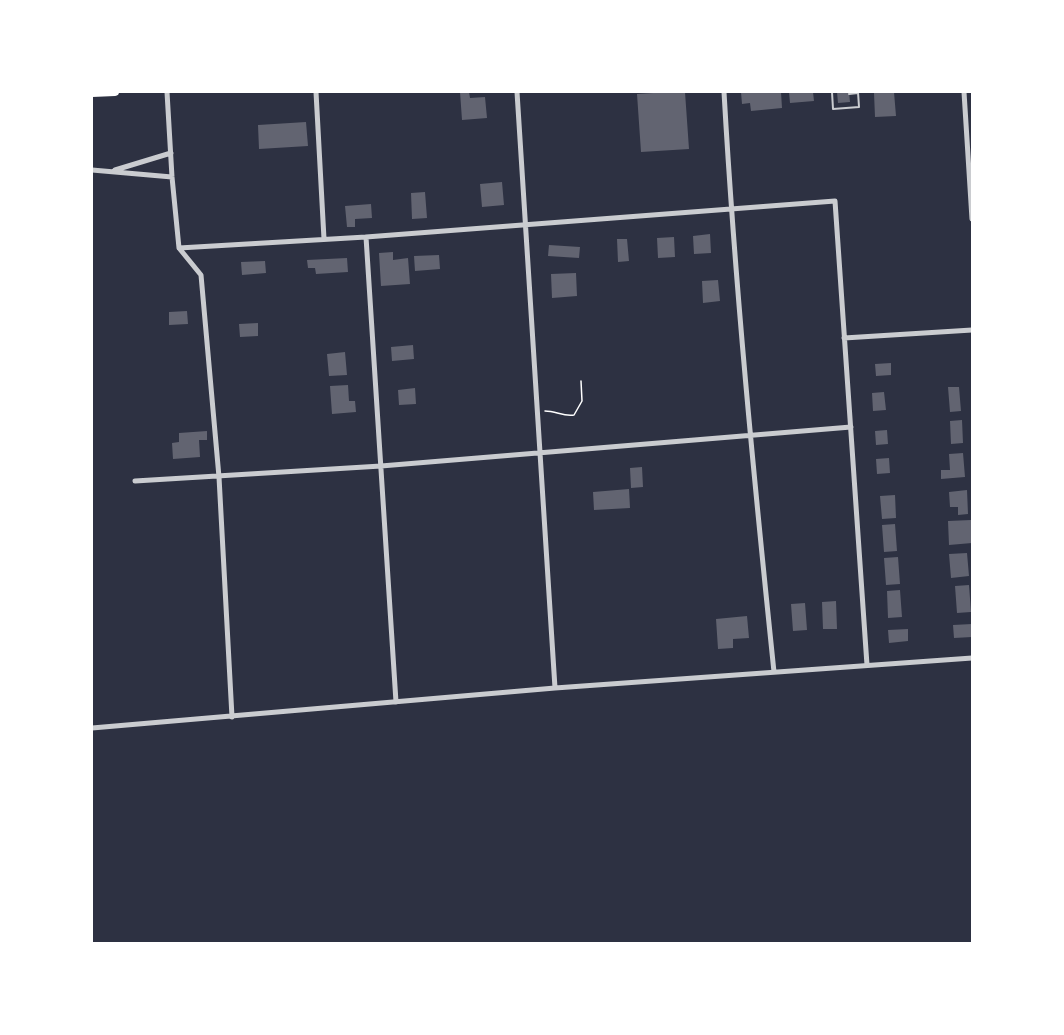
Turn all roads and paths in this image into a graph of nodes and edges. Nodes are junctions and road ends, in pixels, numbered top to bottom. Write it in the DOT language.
graph roads {
  1 [pos="115,92"];
  2 [pos="167,92"];
  3 [pos="316,92"];
  4 [pos="517,92"];
  5 [pos="724,92"];
  6 [pos="858,92"];
  7 [pos="964,92"];
  8 [pos="92,93"];
  9 [pos="832,93"];
  10 [pos="838,94"];
  11 [pos="849,94"];
  12 [pos="171,153"];
  13 [pos="92,170"];
  14 [pos="113,171"];
  15 [pos="172,177"];
  16 [pos="730,209"];
  17 [pos="972,219"];
  18 [pos="526,225"];
  19 [pos="366,237"];
  20 [pos="324,238"];
  21 [pos="179,248"];
  22 [pos="972,330"];
  23 [pos="844,338"];
  24 [pos="581,381"];
  25 [pos="538,411"];
  26 [pos="851,428"];
  27 [pos="750,435"];
  28 [pos="541,454"];
  29 [pos="381,466"];
  30 [pos="219,477"];
  31 [pos="135,482"];
  32 [pos="972,658"];
  33 [pos="867,665"];
  34 [pos="774,672"];
  35 [pos="555,688"];
  36 [pos="396,702"];
  37 [pos="232,717"];
  38 [pos="92,728"];
  1 -- 8 [label="highway"];
  2 -- 12 [label="street"];
  3 -- 20 [label="street"];
  4 -- 18 [label="street"];
  5 -- 16 [label="street"];
  6 -- 9 [label="lane"];
  6 -- 11 [label="lane"];
  7 -- 17 [label="street"];
  9 -- 10 [label="lane"];
  12 -- 14 [label="street"];
  12 -- 15 [label="street"];
  13 -- 14 [label="street"];
  14 -- 15 [label="street"];
  15 -- 21 [label="street"];
  16 -- 18 [label="street"];
  16 -- 23 [label="street"];
  16 -- 27 [label="street"];
  18 -- 19 [label="street"];
  18 -- 25 [label="street"];
  19 -- 20 [label="street"];
  19 -- 29 [label="street"];
  20 -- 21 [label="street"];
  21 -- 30 [label="street"];
  22 -- 23 [label="street"];
  23 -- 26 [label="street"];
  24 -- 25 [label="path"];
  25 -- 28 [label="street"];
  26 -- 27 [label="street"];
  26 -- 33 [label="street"];
  27 -- 28 [label="street"];
  27 -- 34 [label="street"];
  28 -- 29 [label="street"];
  28 -- 35 [label="street"];
  29 -- 30 [label="street"];
  29 -- 36 [label="street"];
  30 -- 31 [label="street"];
  30 -- 37 [label="street"];
  32 -- 33 [label="street"];
  33 -- 34 [label="street"];
  34 -- 35 [label="street"];
  35 -- 36 [label="street"];
  36 -- 37 [label="street"];
  37 -- 38 [label="street"];
}
